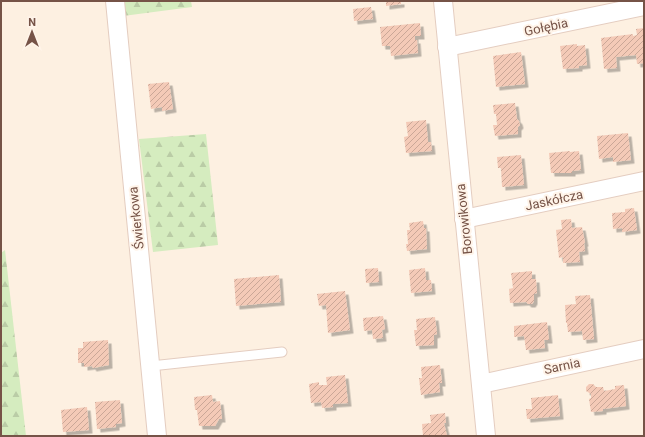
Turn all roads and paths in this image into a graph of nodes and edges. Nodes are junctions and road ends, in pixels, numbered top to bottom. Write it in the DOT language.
graph roads {
  1 [pos="115,1"];
  2 [pos="443,1"];
  3 [pos="644,6"];
  4 [pos="448,47"];
  5 [pos="644,180"];
  6 [pos="464,219"];
  7 [pos="644,349"];
  8 [pos="282,352"];
  9 [pos="151,366"];
  10 [pos="481,384"];
  11 [pos="157,436"];
  12 [pos="486,436"];
  1 -- 9 [label="street, Świerkowa"];
  2 -- 4 [label="street, Borowikowa"];
  3 -- 4 [label="street, Gołębia"];
  4 -- 6 [label="street, Borowikowa"];
  5 -- 6 [label="street, Jaskółcza"];
  6 -- 10 [label="street, Borowikowa"];
  7 -- 10 [label="street, Sarnia"];
  8 -- 9 [label="lane"];
  9 -- 11 [label="street, Świerkowa"];
  10 -- 12 [label="street, Borowikowa"];
}
